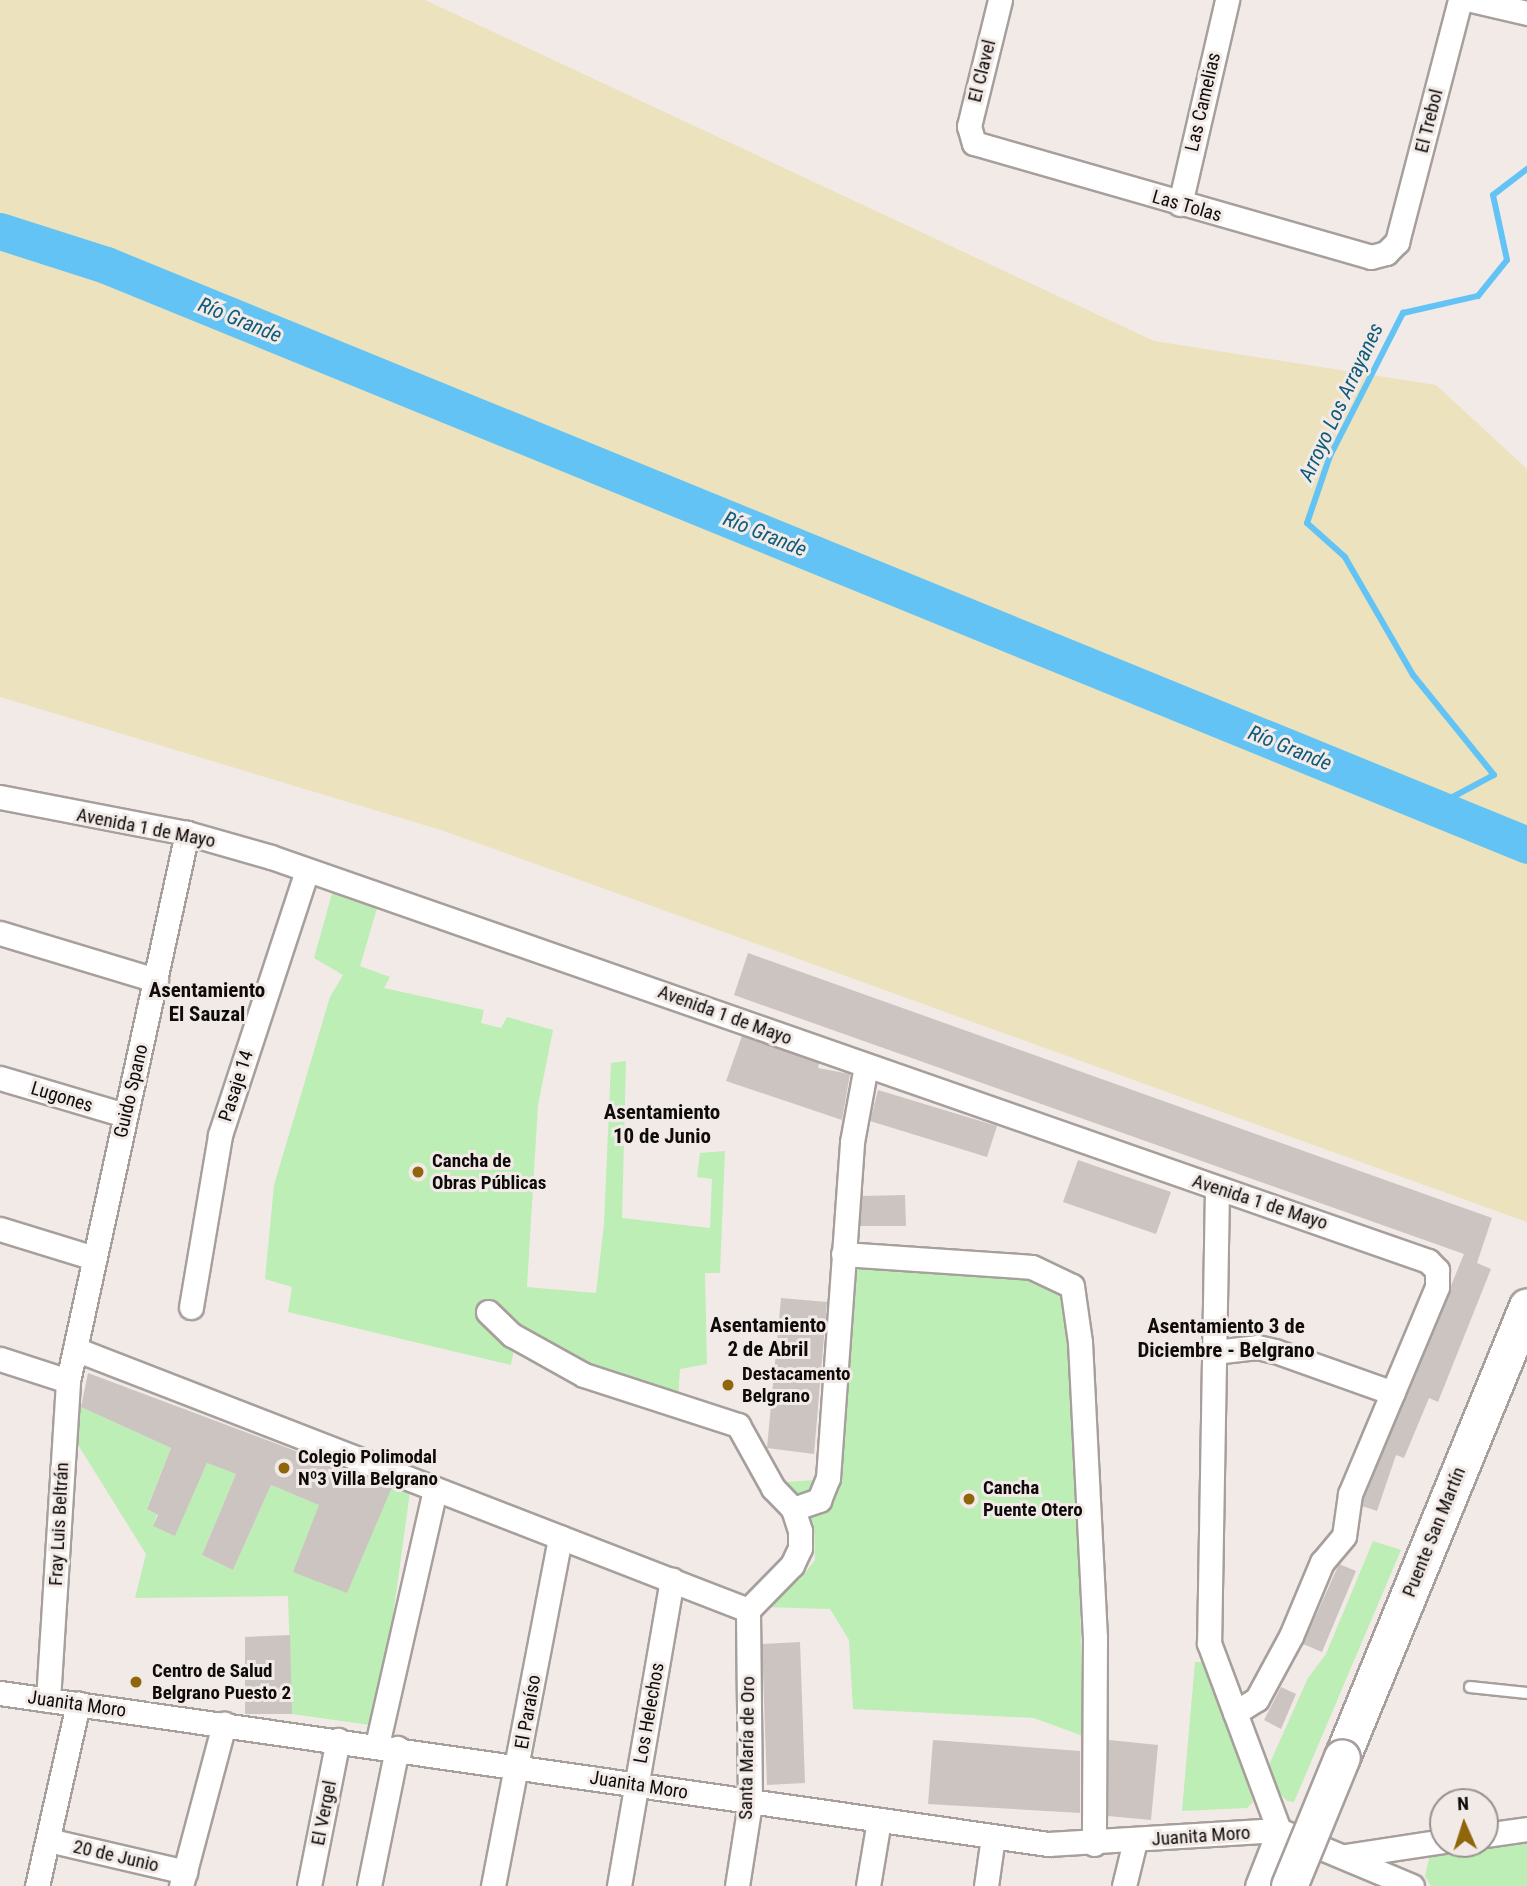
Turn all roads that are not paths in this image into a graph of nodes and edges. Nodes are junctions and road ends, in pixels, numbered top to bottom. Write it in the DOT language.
graph roads {
  1 [pos="1000,0"];
  2 [pos="1227,0"];
  3 [pos="1460,0"];
  4 [pos="1471,0"];
  5 [pos="1527,13"];
  6 [pos="974,143"];
  7 [pos="1180,204"];
  8 [pos="1398,242"];
  9 [pos="0,797"];
  10 [pos="187,833"];
  11 [pos="307,871"];
  12 [pos="0,933"];
  13 [pos="156,980"];
  14 [pos="866,1066"];
  15 [pos="0,1078"];
  16 [pos="125,1115"];
  17 [pos="1217,1189"];
  18 [pos="0,1229"];
  19 [pos="843,1254"];
  20 [pos="94,1258"];
  21 [pos="1527,1306"];
  22 [pos="191,1307"];
  23 [pos="488,1312"];
  24 [pos="75,1349"];
  25 [pos="1214,1352"];
  26 [pos="0,1359"];
  27 [pos="1527,1367"];
  28 [pos="68,1381"];
  29 [pos="1393,1393"];
  30 [pos="435,1489"];
  31 [pos="793,1509"];
  32 [pos="560,1537"];
  33 [pos="672,1580"];
  34 [pos="748,1610"];
  35 [pos="1470,1687"];
  36 [pos="0,1693"];
  37 [pos="1527,1693"];
  38 [pos="48,1700"];
  39 [pos="78,1704"];
  40 [pos="1235,1713"];
  41 [pos="224,1724"];
  42 [pos="338,1740"];
  43 [pos="387,1747"];
  44 [pos="1352,1761"];
  45 [pos="519,1765"];
  46 [pos="637,1784"];
  47 [pos="750,1803"];
  48 [pos="878,1820"];
  49 [pos="1527,1829"];
  50 [pos="1279,1830"];
  51 [pos="1499,1833"];
  52 [pos="993,1837"];
  53 [pos="48,1840"];
  54 [pos="1135,1841"];
  55 [pos="1429,1843"];
  56 [pos="1094,1844"];
  57 [pos="1345,1856"];
  58 [pos="183,1879"];
  59 [pos="37,1886"];
  60 [pos="309,1886"];
  61 [pos="369,1886"];
  62 [pos="493,1886"];
  63 [pos="619,1886"];
  64 [pos="737,1886"];
  65 [pos="868,1886"];
  66 [pos="986,1886"];
  67 [pos="1124,1886"];
  68 [pos="1257,1886"];
  69 [pos="1289,1886"];
  70 [pos="1312,1886"];
  71 [pos="1412,1886"];
  1 -- 6 [label="street, El Clavel"];
  2 -- 7 [label="street, Las Camelias"];
  3 -- 8 [label="street, El Trebol"];
  4 -- 5 [label="street"];
  6 -- 7 [label="street, Las Tolas"];
  7 -- 8 [label="street, Las Tolas"];
  9 -- 10 [label="street, Avenida 1 de Mayo"];
  10 -- 11 [label="street, Avenida 1 de Mayo"];
  10 -- 13 [label="street, Guido Spano"];
  11 -- 14 [label="street, Avenida 1 de Mayo"];
  11 -- 22 [label="street, Pasaje 14"];
  12 -- 13 [label="street"];
  13 -- 16 [label="street, Guido Spano"];
  14 -- 17 [label="street, Avenida 1 de Mayo"];
  14 -- 19 [label="street"];
  15 -- 16 [label="street, Lugones"];
  16 -- 20 [label="street, Guido Spano"];
  17 -- 25 [label="street"];
  17 -- 29 [label="street, Avenida 1 de Mayo"];
  18 -- 20 [label="street"];
  19 -- 31 [label="street"];
  19 -- 56 [label="street"];
  20 -- 24 [label="street, Guido Spano"];
  21 -- 44 [label="main road, Puente San Martín"];
  23 -- 31 [label="street"];
  24 -- 28 [label="street, Fray Luis Beltrán"];
  24 -- 30 [label="street"];
  25 -- 29 [label="street"];
  25 -- 40 [label="street"];
  26 -- 28 [label="street"];
  27 -- 44 [label="main road, Puente San Martín"];
  28 -- 38 [label="street, Fray Luis Beltrán"];
  29 -- 40 [label="street"];
  30 -- 32 [label="street"];
  30 -- 43 [label="street"];
  31 -- 34 [label="street"];
  32 -- 33 [label="street"];
  32 -- 45 [label="street, El Paraíso"];
  33 -- 34 [label="street"];
  33 -- 46 [label="street, Los Helechos"];
  34 -- 47 [label="street, Santa María de Oro"];
  35 -- 37 [label="lane"];
  36 -- 38 [label="street, Juanita Moro"];
  38 -- 39 [label="street, Juanita Moro"];
  39 -- 41 [label="street, Juanita Moro"];
  39 -- 53 [label="street"];
  40 -- 50 [label="street"];
  41 -- 42 [label="street, Juanita Moro"];
  41 -- 58 [label="street"];
  42 -- 43 [label="street, Juanita Moro"];
  42 -- 60 [label="street, El Vergel"];
  43 -- 45 [label="street, Juanita Moro"];
  43 -- 61 [label="street"];
  44 -- 69 [label="main road, bridge"];
  44 -- 70 [label="main road"];
  45 -- 46 [label="street, Juanita Moro"];
  45 -- 62 [label="street, El Paraíso"];
  46 -- 47 [label="street, Juanita Moro"];
  46 -- 63 [label="street, Los Helechos"];
  47 -- 48 [label="street, Juanita Moro"];
  47 -- 64 [label="street, Santa María de Oro"];
  48 -- 52 [label="street, Juanita Moro"];
  48 -- 65 [label="street"];
  49 -- 51 [label="street"];
  50 -- 54 [label="street, Juanita Moro"];
  50 -- 57 [label="street"];
  50 -- 68 [label="street"];
  52 -- 56 [label="street, Juanita Moro"];
  52 -- 66 [label="street"];
  53 -- 58 [label="street, 20 de Junio"];
  53 -- 59 [label="street"];
  54 -- 56 [label="street, Juanita Moro"];
  54 -- 67 [label="street"];
  55 -- 57 [label="street"];
  57 -- 71 [label="street"];
}
